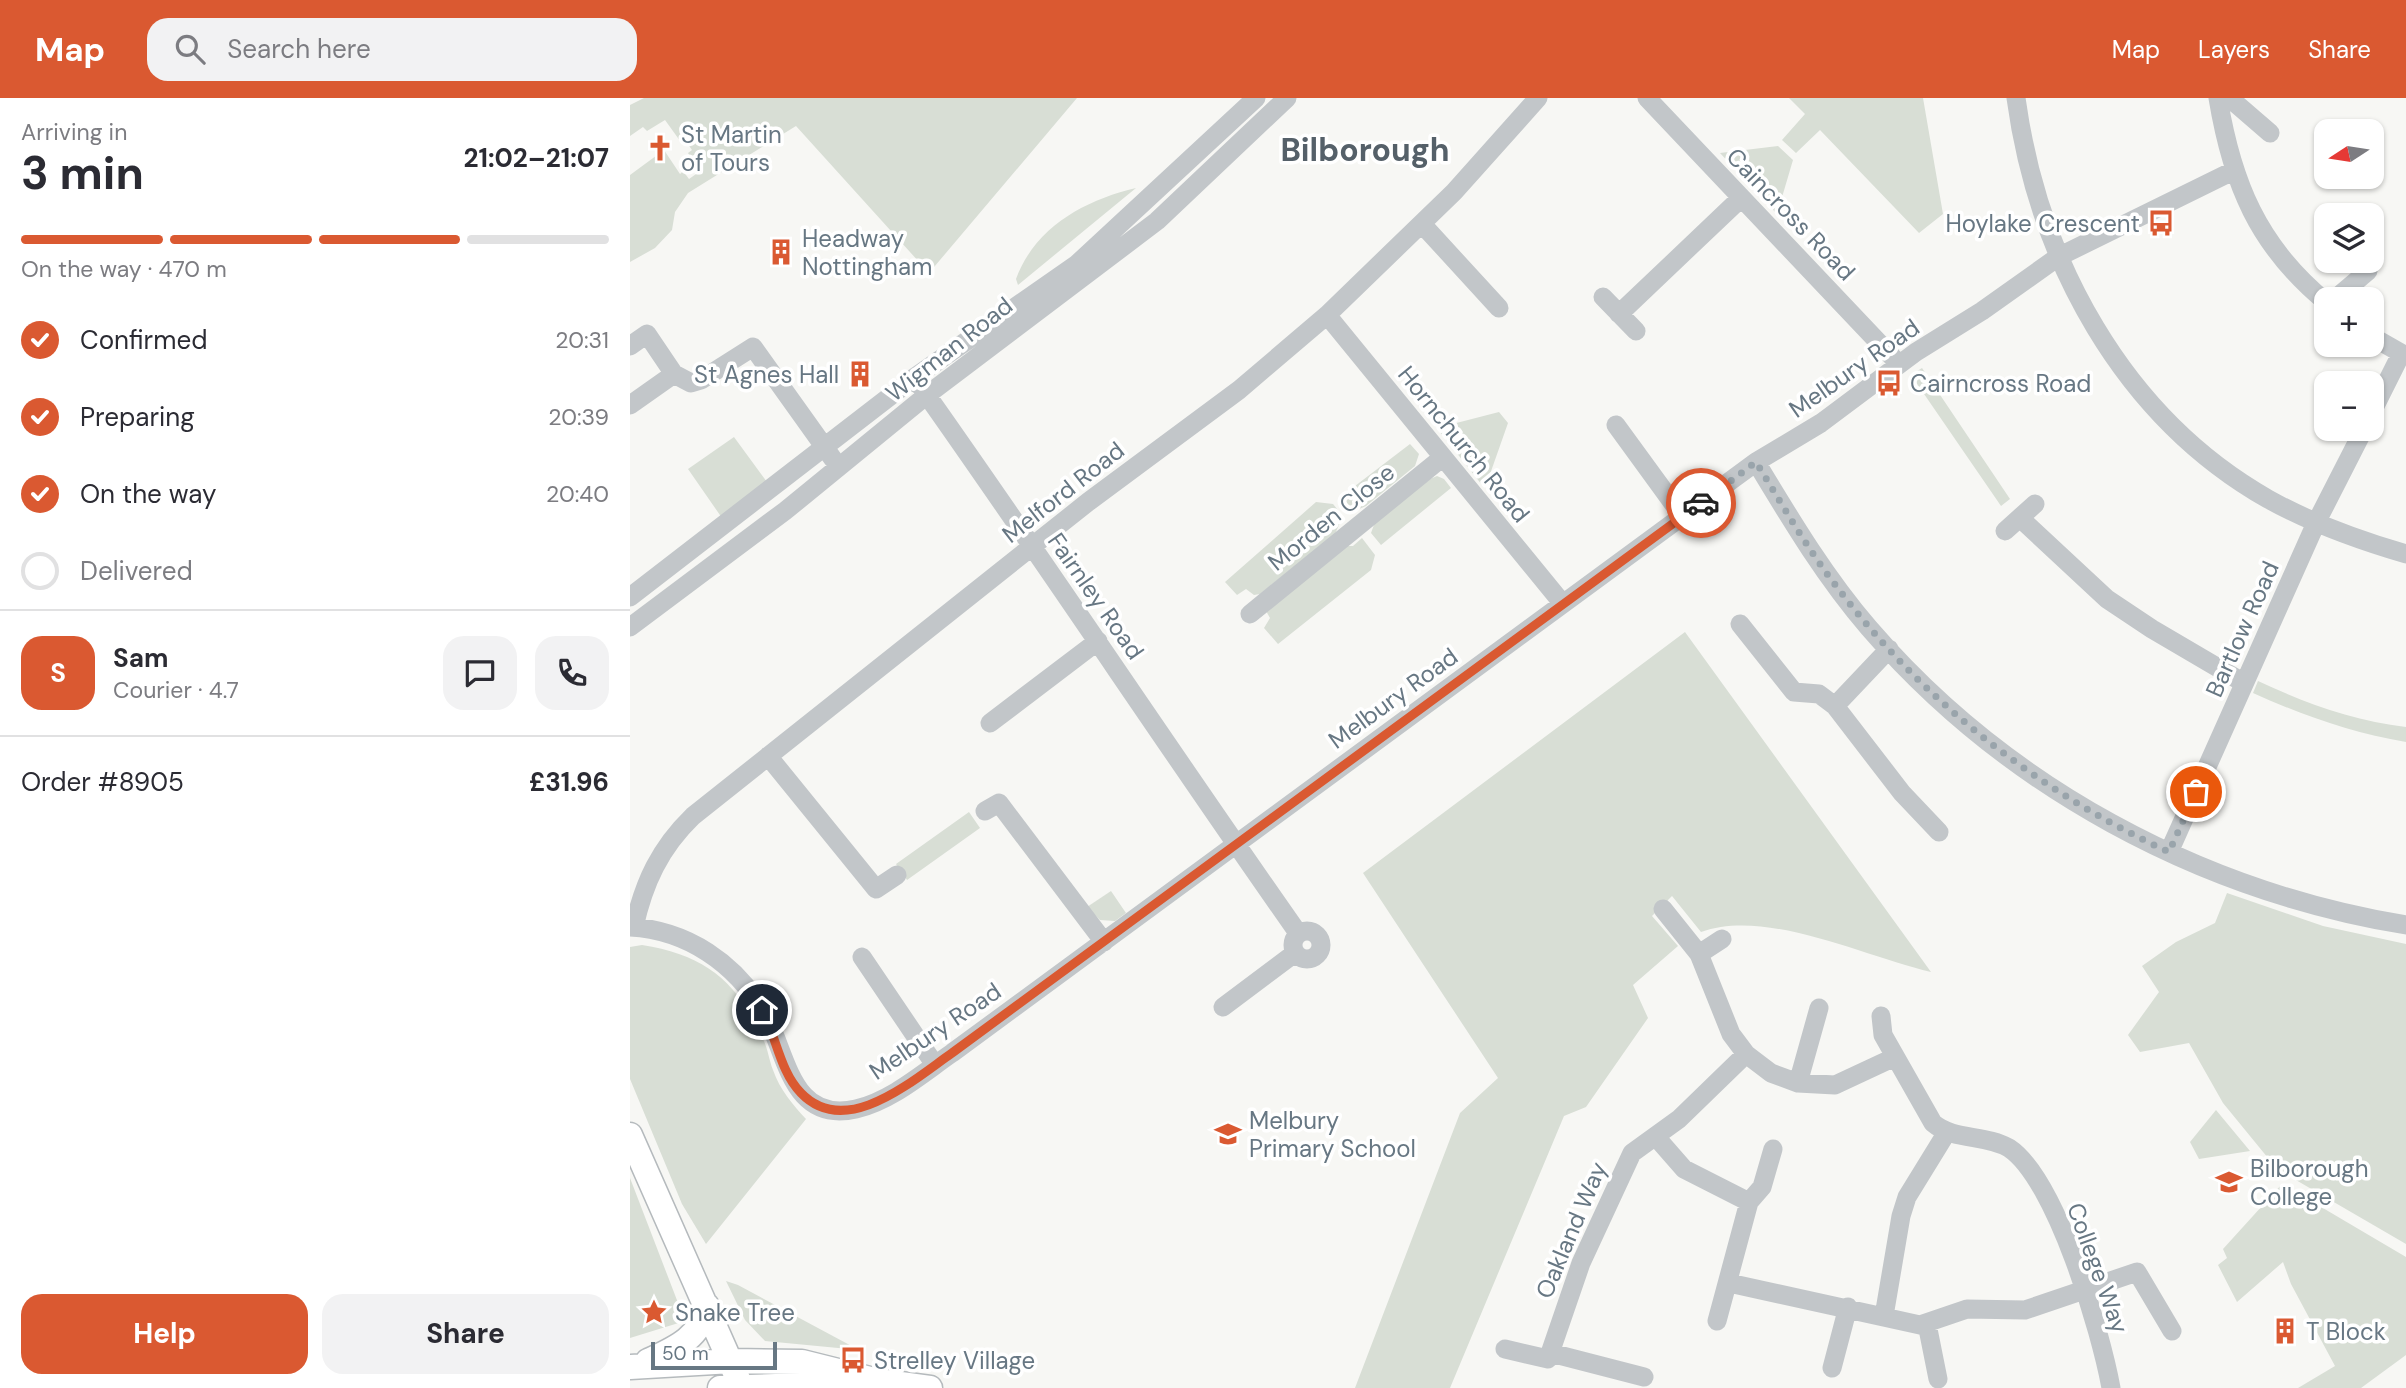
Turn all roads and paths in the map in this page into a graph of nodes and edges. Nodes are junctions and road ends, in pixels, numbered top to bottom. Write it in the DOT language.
graph roads {
  1 [pos="1256,98"];
  2 [pos="1287,98"];
  3 [pos="1538,98"];
  4 [pos="1647,98"];
  5 [pos="2016,98"];
  6 [pos="2219,100"];
  7 [pos="2270,133"];
  8 [pos="2233,171"];
  9 [pos="1741,198"];
  10 [pos="1422,224"];
  11 [pos="2057,257"];
  12 [pos="2366,273"];
  13 [pos="2349,287"];
  14 [pos="2314,291"];
  15 [pos="1603,297"];
  16 [pos="1499,308"];
  17 [pos="1619,314"];
  18 [pos="1328,315"];
  19 [pos="1636,331"];
  20 [pos="2384,343"];
  21 [pos="630,346"];
  22 [pos="2404,355"];
  23 [pos="1899,364"];
  24 [pos="674,373"];
  25 [pos="915,377"];
  26 [pos="2384,391"];
  27 [pos="927,395"];
  28 [pos="630,405"];
  29 [pos="1616,425"];
  30 [pos="2358,441"];
  31 [pos="824,449"];
  32 [pos="1443,457"];
  33 [pos="1756,462"];
  34 [pos="841,467"];
  35 [pos="2035,504"];
  36 [pos="1683,517"];
  37 [pos="2316,523"];
  38 [pos="1031,547"];
  39 [pos="2406,554"];
  40 [pos="630,597"];
  41 [pos="1563,604"];
  42 [pos="1250,614"];
  43 [pos="1740,624"];
  44 [pos="630,627"];
  45 [pos="1098,640"];
  46 [pos="1889,649"];
  47 [pos="2244,683"];
  48 [pos="1835,706"];
  49 [pos="990,723"];
  50 [pos="768,756"];
  51 [pos="985,811"];
  52 [pos="1940,832"];
  53 [pos="1234,844"];
  54 [pos="2169,852"];
  55 [pos="897,875"];
  56 [pos="1663,909"];
  57 [pos="2406,925"];
  58 [pos="632,927"];
  59 [pos="1722,939"];
  60 [pos="1104,942"];
  61 [pos="1699,954"];
  62 [pos="862,957"];
  63 [pos="1223,1007"];
  64 [pos="1818,1008"];
  65 [pos="1881,1016"];
  66 [pos="1746,1054"];
  67 [pos="1895,1057"];
  68 [pos="935,1065"];
  69 [pos="1798,1083"];
  70 [pos="1947,1132"];
  71 [pos="630,1135"];
  72 [pos="1656,1137"];
  73 [pos="1773,1149"];
  74 [pos="1749,1202"];
  75 [pos="1729,1283"];
  76 [pos="2085,1289"];
  77 [pos="707,1306"];
  78 [pos="1848,1307"];
  79 [pos="1884,1315"];
  80 [pos="1717,1321"];
  81 [pos="1927,1324"];
  82 [pos="2172,1331"];
  83 [pos="1505,1349"];
  84 [pos="1551,1353"];
  85 [pos="732,1361"];
  86 [pos="636,1366"];
  87 [pos="1832,1368"];
  88 [pos="1644,1377"];
  89 [pos="1938,1378"];
  90 [pos="878,1381"];
  91 [pos="734,1387"];
  92 [pos="801,1387"];
  93 [pos="930,1388"];
  94 [pos="2111,1388"];
  1 -- 25 [label="street, Wigman Road"];
  2 -- 27 [label="street, Wigman Road"];
  3 -- 10 [label="street, Melford Road"];
  4 -- 9 [label="street, Caincross Road"];
  5 -- 11 [label="street"];
  6 -- 7 [label="street"];
  6 -- 8 [label="street"];
  8 -- 11 [label="street, Melbury Road"];
  8 -- 14 [label="street"];
  9 -- 17 [label="street"];
  9 -- 23 [label="street, Caincross Road"];
  10 -- 16 [label="street"];
  10 -- 18 [label="street, Melford Road"];
  11 -- 23 [label="street, Melbury Road"];
  11 -- 37 [label="street"];
  12 -- 13 [label="street"];
  15 -- 17 [label="street"];
  17 -- 19 [label="street"];
  18 -- 32 [label="street, Hornchurch Road"];
  18 -- 38 [label="street, Melford Road"];
  20 -- 22 [label="street"];
  21 -- 24 [label="street"];
  22 -- 26 [label="street"];
  23 -- 33 [label="street, Melbury Road"];
  24 -- 28 [label="street"];
  24 -- 31 [label="street"];
  25 -- 27 [label="street, Fairnley Road"];
  25 -- 31 [label="street, Wigman Road"];
  27 -- 34 [label="street, Wigman Road"];
  27 -- 38 [label="street, Fairnley Road"];
  29 -- 36 [label="street"];
  30 -- 37 [label="street, Bartlow Road"];
  31 -- 34 [label="street"];
  31 -- 40 [label="street, Wigman Road"];
  32 -- 41 [label="street, Hornchurch Road"];
  32 -- 42 [label="street, Morden Close"];
  33 -- 36 [label="street, Melbury Road"];
  33 -- 46 [label="street"];
  34 -- 44 [label="street, Wigman Road"];
  35 -- 47 [label="street"];
  36 -- 41 [label="street, Melbury Road"];
  37 -- 39 [label="street"];
  37 -- 47 [label="street, Bartlow Road"];
  38 -- 45 [label="street, Fairnley Road"];
  38 -- 50 [label="street, Melford Road"];
  41 -- 53 [label="street, Melbury Road"];
  43 -- 48 [label="street"];
  45 -- 49 [label="street"];
  45 -- 53 [label="street, Fairnley Road"];
  46 -- 48 [label="street"];
  46 -- 54 [label="street"];
  47 -- 54 [label="street, Bartlow Road"];
  48 -- 52 [label="street"];
  50 -- 55 [label="street"];
  50 -- 58 [label="street, Melford Road"];
  51 -- 60 [label="street"];
  53 -- 60 [label="street, Melbury Road"];
  53 -- 63 [label="street, Fairnley Road"];
  54 -- 57 [label="street"];
  56 -- 61 [label="street"];
  58 -- 68 [label="street, Melbury Road"];
  59 -- 61 [label="street"];
  60 -- 68 [label="street, Melbury Road"];
  61 -- 66 [label="street"];
  62 -- 68 [label="street"];
  64 -- 69 [label="street"];
  65 -- 67 [label="street"];
  66 -- 69 [label="street"];
  66 -- 72 [label="street, Oakland Way"];
  67 -- 69 [label="street"];
  67 -- 70 [label="street"];
  70 -- 76 [label="street, College Way"];
  70 -- 79 [label="street"];
  71 -- 77 [label="main road"];
  72 -- 74 [label="street"];
  72 -- 84 [label="street, Oakland Way"];
  73 -- 74 [label="street"];
  74 -- 75 [label="street"];
  75 -- 78 [label="street"];
  75 -- 80 [label="street"];
  76 -- 81 [label="street"];
  76 -- 82 [label="street"];
  76 -- 94 [label="street, College Way"];
  77 -- 85 [label="main road"];
  77 -- 86 [label="main road"];
  78 -- 79 [label="street"];
  78 -- 87 [label="street"];
  79 -- 81 [label="street"];
  81 -- 89 [label="street"];
  83 -- 84 [label="street"];
  84 -- 88 [label="street"];
  85 -- 86 [label="main road"];
  85 -- 90 [label="main road"];
  85 -- 91 [label="main road"];
  90 -- 92 [label="main road"];
  90 -- 93 [label="main road"];
  91 -- 92 [label="main road"];
}
